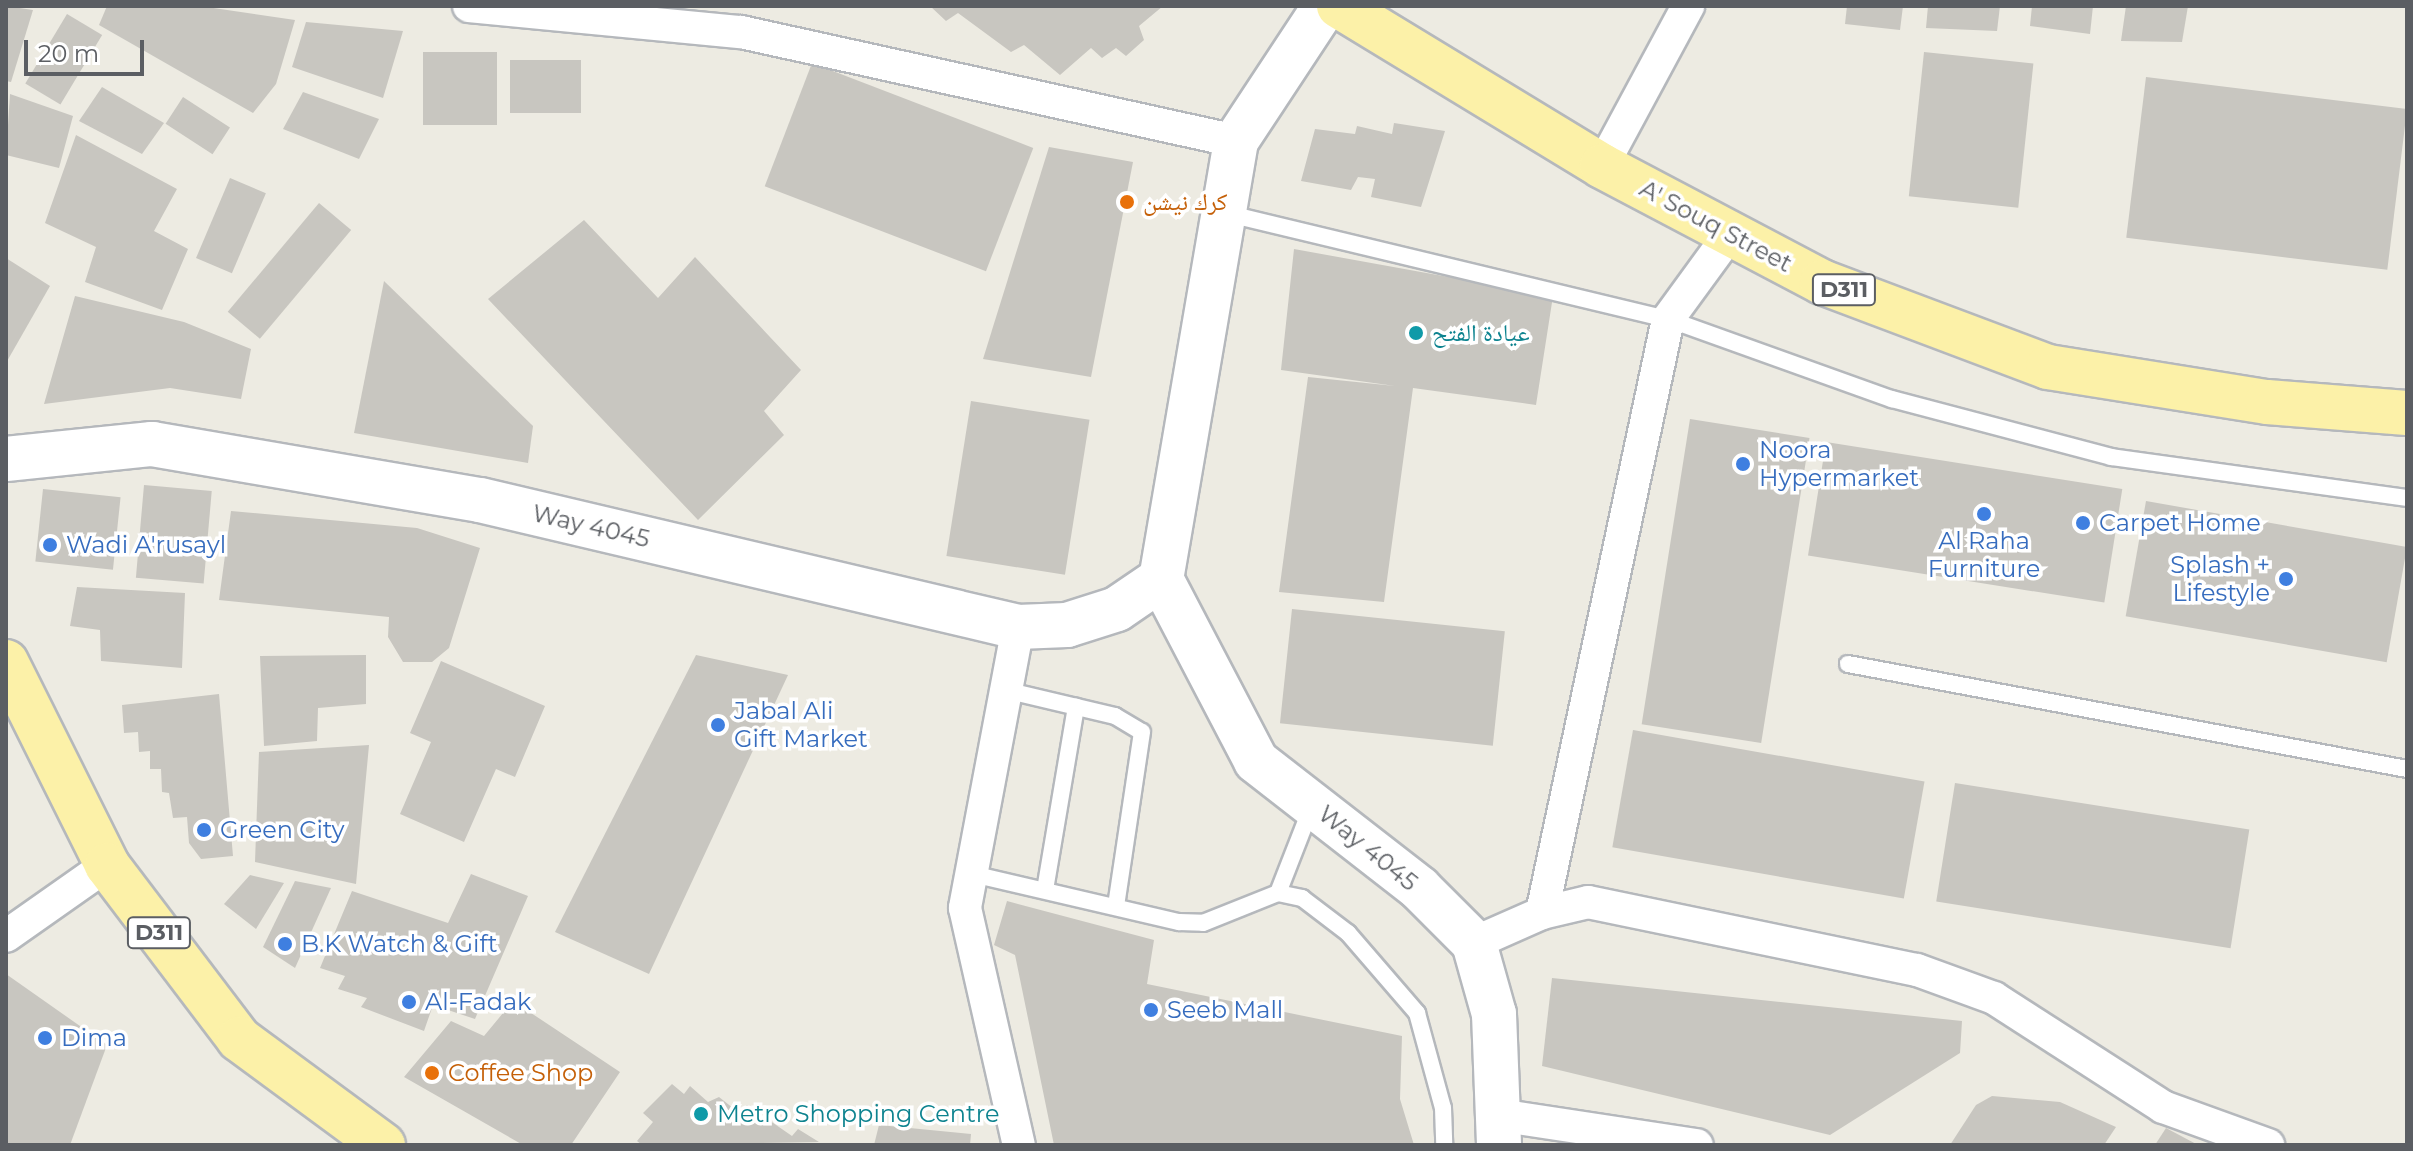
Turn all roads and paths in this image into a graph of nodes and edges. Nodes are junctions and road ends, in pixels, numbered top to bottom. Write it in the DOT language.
graph roads {
  1 [pos="469,6"];
  2 [pos="1325,6"];
  3 [pos="1339,6"];
  4 [pos="1688,6"];
  5 [pos="743,19"];
  6 [pos="1236,141"];
  7 [pos="1602,166"];
  8 [pos="1224,213"];
  9 [pos="1730,234"];
  10 [pos="1668,319"];
  11 [pos="2407,413"];
  12 [pos="6,459"];
  13 [pos="2407,498"];
  14 [pos="1161,579"];
  15 [pos="1018,627"];
  16 [pos="6,662"];
  17 [pos="1848,664"];
  18 [pos="1005,690"];
  19 [pos="1076,707"];
  20 [pos="2407,769"];
  21 [pos="1312,804"];
  22 [pos="107,865"];
  23 [pos="966,873"];
  24 [pos="1045,890"];
  25 [pos="1278,893"];
  26 [pos="1116,906"];
  27 [pos="1542,913"];
  28 [pos="6,936"];
  29 [pos="1474,943"];
  30 [pos="1499,1130"];
  31 [pos="383,1145"];
  32 [pos="1019,1145"];
  33 [pos="1444,1145"];
  34 [pos="1697,1145"];
  35 [pos="2268,1145"];
  1 -- 5 [label="street"];
  2 -- 6 [label="street"];
  3 -- 7 [label="main road, A' Souq Street / D311"];
  4 -- 7 [label="street"];
  5 -- 6 [label="street"];
  6 -- 8 [label="street"];
  7 -- 9 [label="main road, A' Souq Street / D311"];
  8 -- 10 [label="lane"];
  8 -- 14 [label="street"];
  9 -- 10 [label="street"];
  9 -- 11 [label="main road, A' Souq Street / D311"];
  10 -- 13 [label="lane"];
  10 -- 27 [label="street"];
  12 -- 15 [label="street, Way 4045"];
  14 -- 15 [label="street, Way 4045"];
  14 -- 21 [label="street, Way 4045"];
  15 -- 18 [label="street"];
  16 -- 22 [label="main road, D311"];
  17 -- 20 [label="lane"];
  18 -- 19 [label="lane"];
  18 -- 23 [label="street"];
  19 -- 24 [label="lane"];
  19 -- 26 [label="lane"];
  21 -- 25 [label="lane"];
  21 -- 29 [label="street, Way 4045"];
  22 -- 28 [label="street"];
  22 -- 31 [label="main road, D311"];
  23 -- 24 [label="lane"];
  23 -- 32 [label="street"];
  24 -- 26 [label="lane"];
  25 -- 26 [label="lane"];
  25 -- 33 [label="lane"];
  27 -- 29 [label="street"];
  27 -- 35 [label="street"];
  29 -- 30 [label="street"];
  30 -- 34 [label="street"];
}
